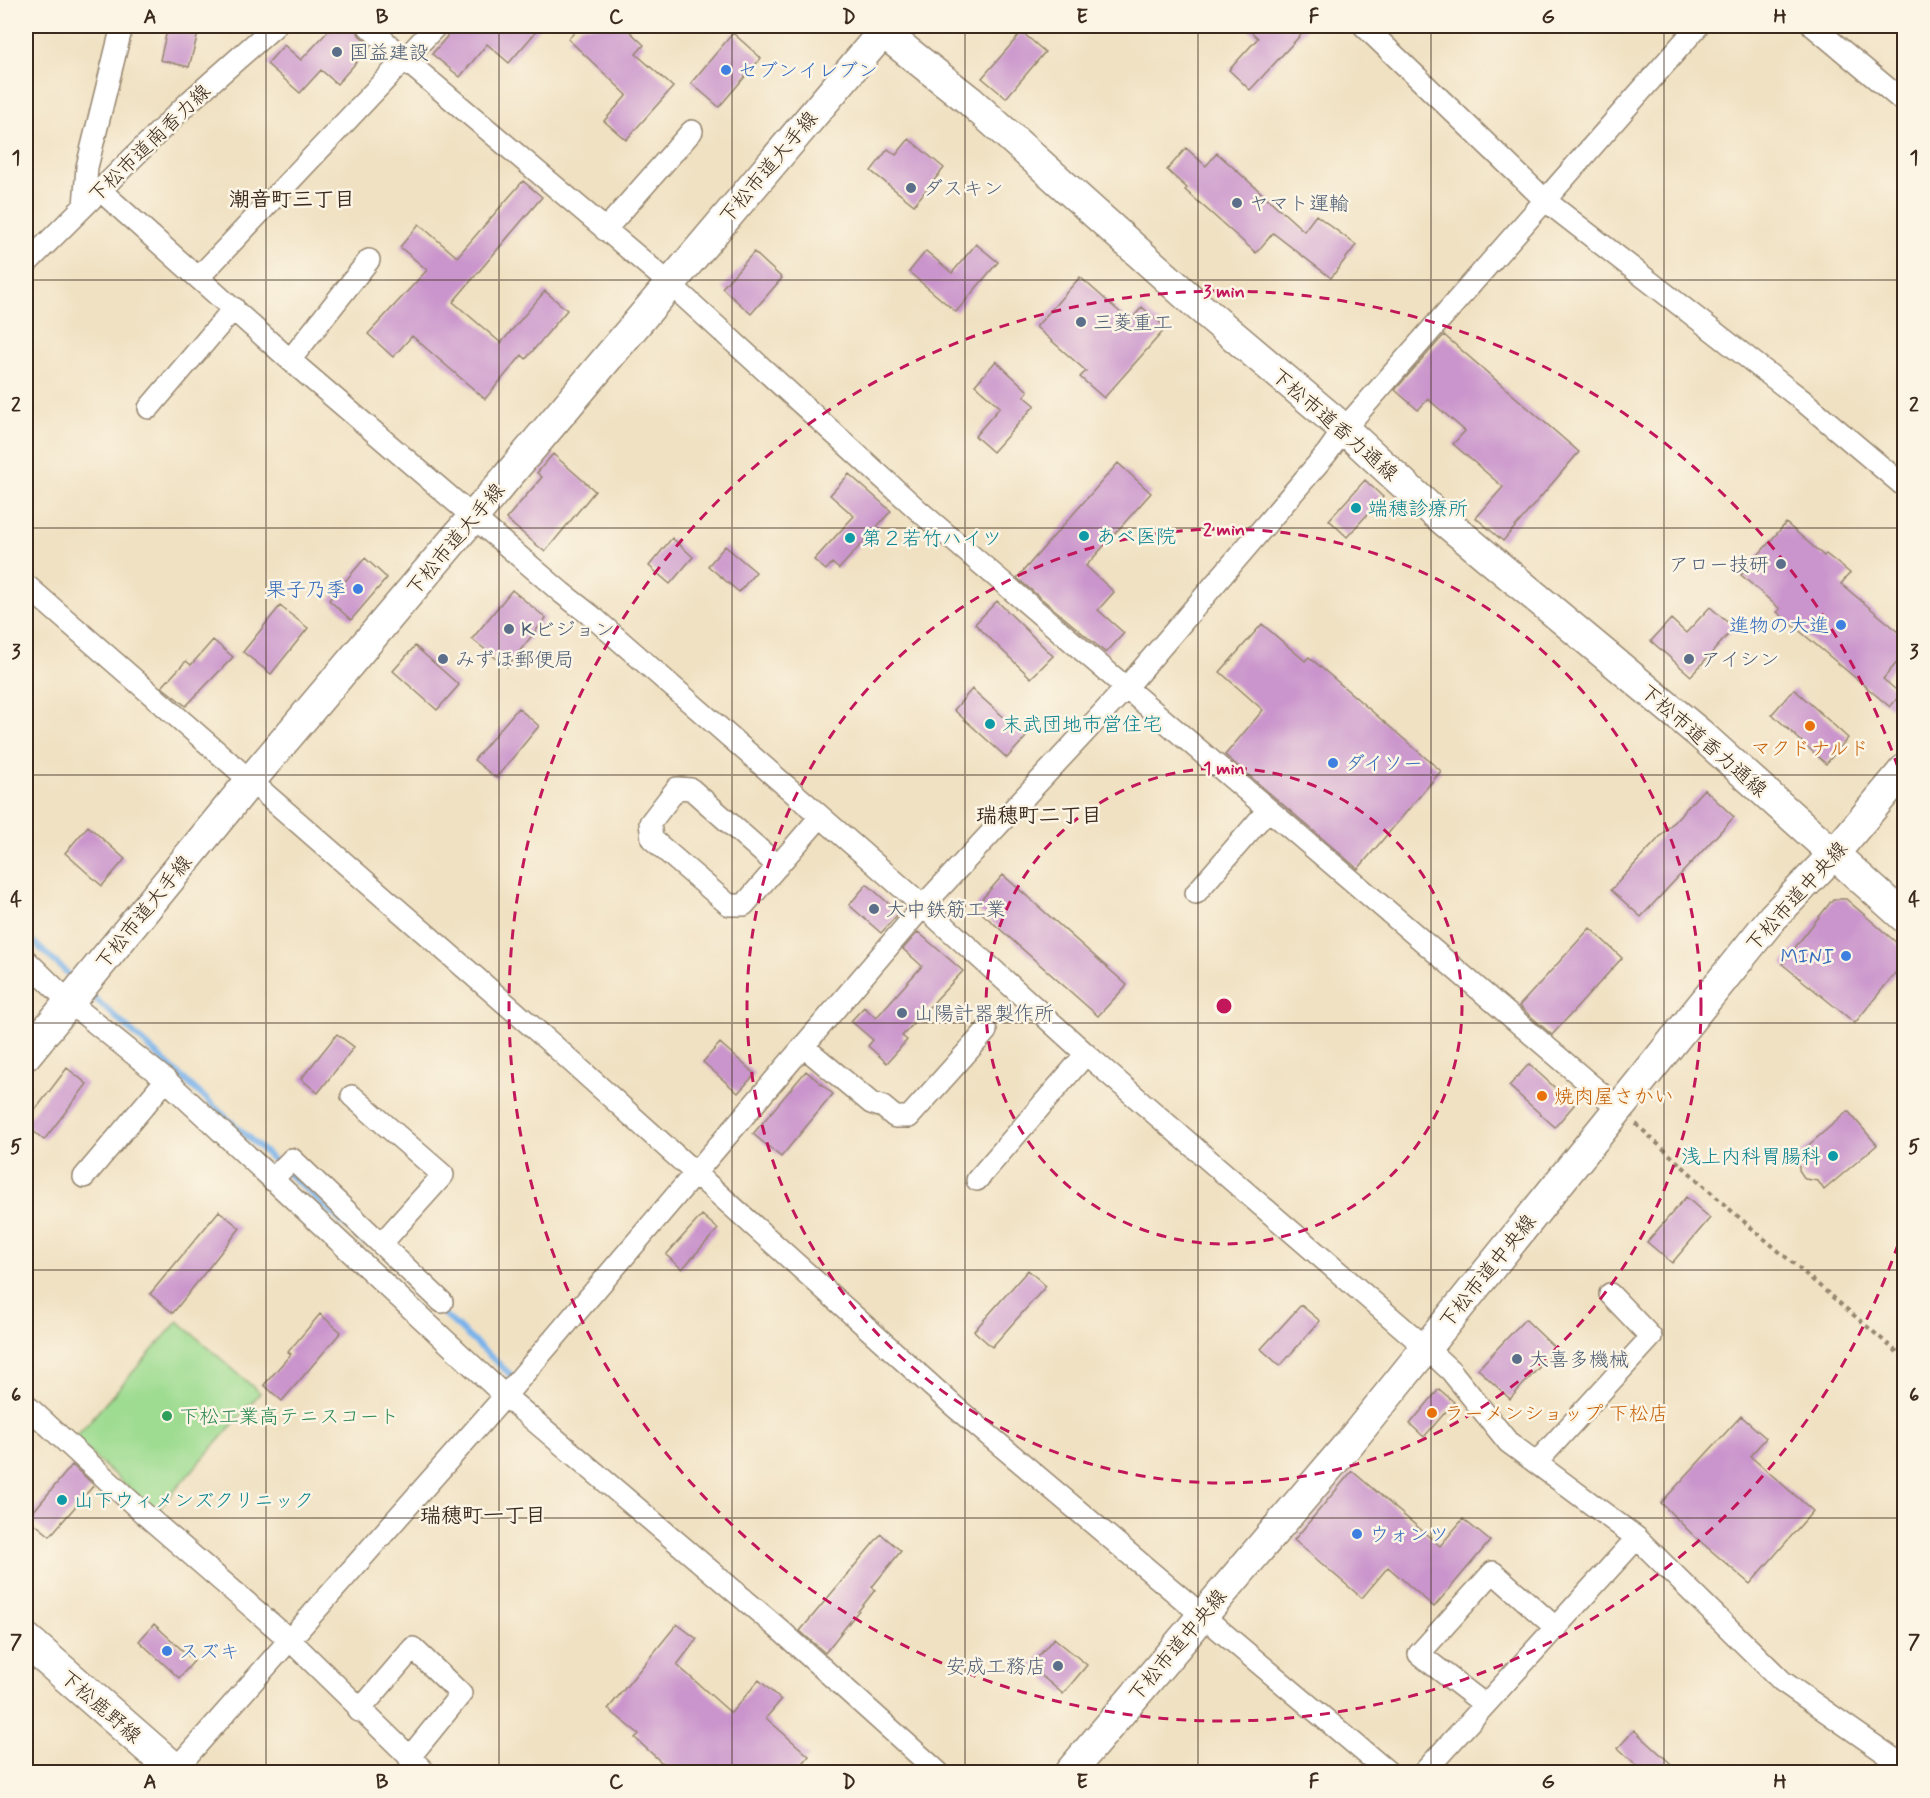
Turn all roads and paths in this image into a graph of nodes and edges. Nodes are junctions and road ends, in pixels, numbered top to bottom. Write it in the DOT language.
graph roads {
  1 [pos="122,26"];
  2 [pos="275,26"];
  3 [pos="368,26"];
  4 [pos="436,26"];
  5 [pos="1364,26"];
  6 [pos="1698,26"];
  7 [pos="1813,26"];
  8 [pos="882,28"];
  9 [pos="404,59"];
  10 [pos="1905,102"];
  11 [pos="692,131"];
  12 [pos="101,191"];
  13 [pos="1546,201"];
  14 [pos="84,206"];
  15 [pos="605,230"];
  16 [pos="369,260"];
  17 [pos="26,264"];
  18 [pos="199,277"];
  19 [pos="669,283"];
  20 [pos="234,308"];
  21 [pos="290,360"];
  22 [pos="149,408"];
  23 [pos="1344,429"];
  24 [pos="1905,486"];
  25 [pos="474,517"];
  26 [pos="26,585"];
  27 [pos="1126,688"];
  28 [pos="1905,770"];
  29 [pos="251,780"];
  30 [pos="1267,811"];
  31 [pos="820,817"];
  32 [pos="1833,855"];
  33 [pos="778,866"];
  34 [pos="1196,893"];
  35 [pos="923,906"];
  36 [pos="1905,917"];
  37 [pos="26,960"];
  38 [pos="69,1002"];
  39 [pos="986,1031"];
  40 [pos="803,1046"];
  41 [pos="1086,1054"];
  42 [pos="26,1055"];
  43 [pos="166,1080"];
  44 [pos="352,1096"];
  45 [pos="1618,1108"];
  46 [pos="696,1172"];
  47 [pos="84,1178"];
  48 [pos="272,1180"];
  49 [pos="977,1180"];
  50 [pos="382,1243"];
  51 [pos="1610,1294"];
  52 [pos="442,1302"];
  53 [pos="1425,1347"];
  54 [pos="1905,1358"];
  55 [pos="506,1396"];
  56 [pos="26,1405"];
  57 [pos="1537,1462"];
  58 [pos="1637,1538"];
  59 [pos="1202,1616"];
  60 [pos="1556,1628"];
  61 [pos="26,1640"];
  62 [pos="291,1641"];
  63 [pos="1484,1704"];
  64 [pos="359,1711"];
  65 [pos="409,1758"];
  66 [pos="1905,1766"];
  67 [pos="175,1772"];
  68 [pos="425,1773"];
  69 [pos="938,1773"];
  70 [pos="1070,1773"];
  71 [pos="1388,1773"];
  72 [pos="1424,1773"];
  1 -- 14 [label="street"];
  2 -- 12 [label="street, 下松市道南香力線"];
  3 -- 9 [label="street"];
  4 -- 9 [label="street"];
  5 -- 13 [label="street"];
  6 -- 13 [label="street"];
  7 -- 10 [label="street"];
  8 -- 19 [label="street, 下松市道大手線"];
  8 -- 23 [label="street, 下松市道香力通線"];
  9 -- 15 [label="street"];
  9 -- 18 [label="street"];
  11 -- 15 [label="street"];
  12 -- 14 [label="street, 下松市道南香力線"];
  12 -- 18 [label="street"];
  13 -- 23 [label="street"];
  13 -- 24 [label="street"];
  14 -- 17 [label="street, 下松市道南香力線"];
  15 -- 19 [label="street"];
  16 -- 21 [label="street"];
  18 -- 20 [label="street"];
  19 -- 25 [label="street, 下松市道大手線"];
  19 -- 27 [label="street"];
  20 -- 21 [label="street"];
  20 -- 22 [label="street"];
  21 -- 25 [label="street"];
  23 -- 27 [label="street"];
  23 -- 32 [label="street, 下松市道香力通線"];
  25 -- 29 [label="street, 下松市道大手線"];
  25 -- 31 [label="street"];
  26 -- 29 [label="street"];
  27 -- 30 [label="street"];
  27 -- 35 [label="street"];
  28 -- 32 [label="street, 下松市道中央線"];
  29 -- 38 [label="street, 下松市道大手線"];
  29 -- 46 [label="street"];
  30 -- 34 [label="street"];
  30 -- 45 [label="street"];
  31 -- 33 [label="street"];
  31 -- 35 [label="street"];
  32 -- 36 [label="street, 下松市道香力通線"];
  32 -- 45 [label="street, 下松市道中央線"];
  33 -- 33 [label="street"];
  35 -- 40 [label="street"];
  35 -- 41 [label="street"];
  37 -- 38 [label="street"];
  38 -- 42 [label="street, 下松市道大手線"];
  38 -- 43 [label="street"];
  39 -- 40 [label="street"];
  40 -- 46 [label="street"];
  41 -- 49 [label="street"];
  41 -- 53 [label="street"];
  43 -- 47 [label="street"];
  43 -- 48 [label="street"];
  44 -- 50 [label="street"];
  45 -- 53 [label="street, 下松市道中央線"];
  45 -- 54 [label="path"];
  46 -- 55 [label="street"];
  46 -- 59 [label="street"];
  48 -- 50 [label="street"];
  48 -- 55 [label="street"];
  50 -- 52 [label="street"];
  51 -- 57 [label="street"];
  53 -- 57 [label="street"];
  53 -- 59 [label="street, 下松市道中央線"];
  55 -- 62 [label="street"];
  55 -- 69 [label="street"];
  56 -- 62 [label="street"];
  57 -- 58 [label="street"];
  58 -- 60 [label="street"];
  58 -- 66 [label="street"];
  59 -- 70 [label="street, 下松市道中央線"];
  59 -- 71 [label="street"];
  60 -- 63 [label="street"];
  60 -- 63 [label="street"];
  61 -- 67 [label="main road, 下松鹿野線"];
  62 -- 64 [label="street"];
  62 -- 67 [label="street"];
  63 -- 72 [label="street"];
  64 -- 65 [label="street"];
  64 -- 65 [label="street"];
  65 -- 68 [label="street"];
}
